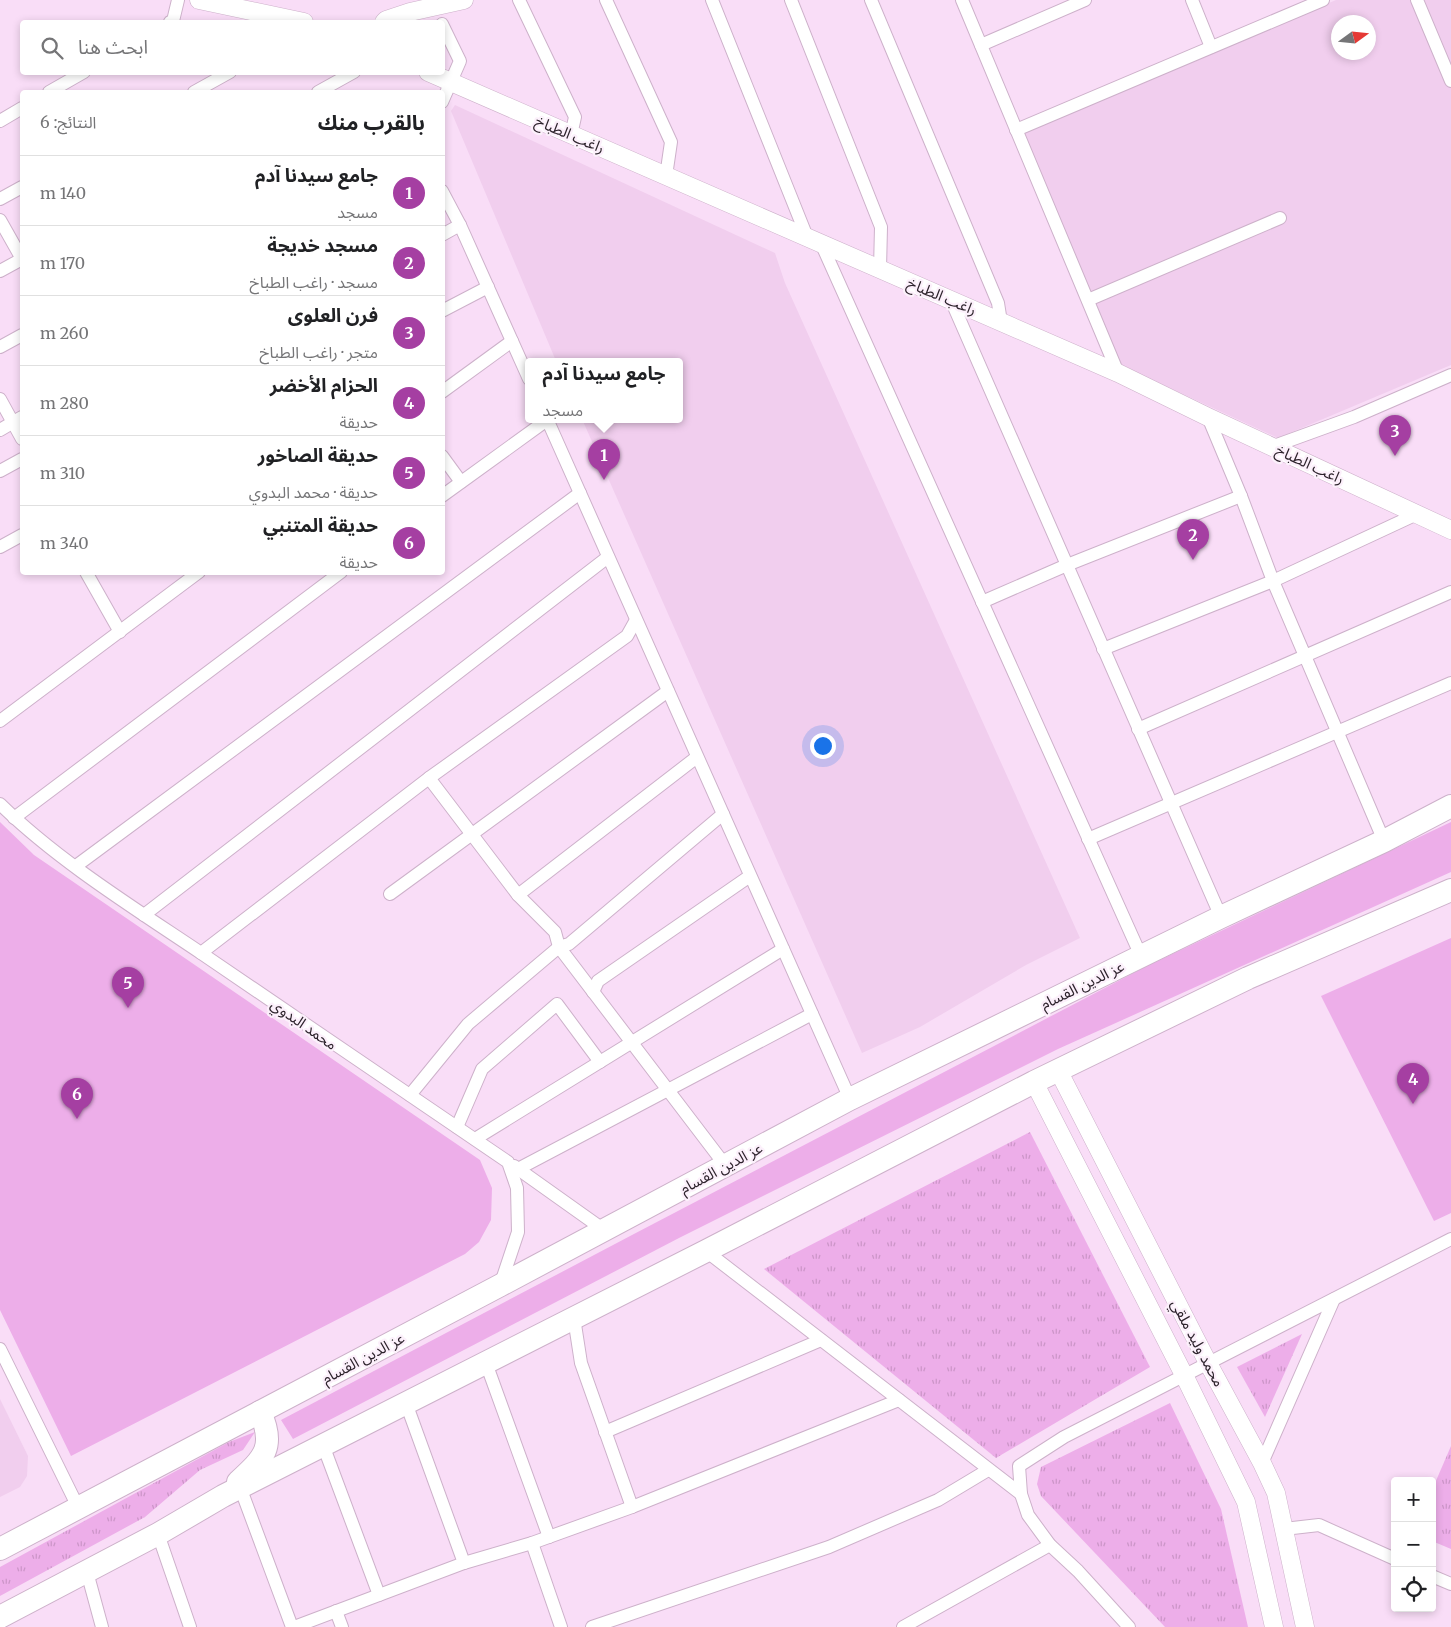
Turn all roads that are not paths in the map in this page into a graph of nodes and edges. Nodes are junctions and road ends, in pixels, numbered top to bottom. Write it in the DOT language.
graph roads {
  1 [pos="178,0"];
  2 [pos="199,0"];
  3 [pos="464,0"];
  4 [pos="520,0"];
  5 [pos="606,0"];
  6 [pos="712,0"];
  7 [pos="791,0"];
  8 [pos="871,0"];
  9 [pos="962,0"];
  10 [pos="1085,0"];
  11 [pos="1192,0"];
  12 [pos="1323,0"];
  13 [pos="1417,0"];
  14 [pos="1062,5"];
  15 [pos="437,13"];
  16 [pos="173,20"];
  17 [pos="294,20"];
  18 [pos="386,20"];
  19 [pos="445,30"];
  20 [pos="981,45"];
  21 [pos="1211,47"];
  22 [pos="79,75"];
  23 [pos="225,75"];
  24 [pos="349,75"];
  25 [pos="435,75"];
  26 [pos="1451,81"];
  27 [pos="451,82"];
  28 [pos="52,90"];
  29 [pos="198,90"];
  30 [pos="322,90"];
  31 [pos="445,95"];
  32 [pos="20,109"];
  33 [pos="0,121"];
  34 [pos="1016,130"];
  35 [pos="571,135"];
  36 [pos="666,176"];
  37 [pos="20,188"];
  38 [pos="445,198"];
  39 [pos="0,199"];
  40 [pos="1280,218"];
  41 [pos="0,220"];
  42 [pos="460,225"];
  43 [pos="445,233"];
  44 [pos="814,240"];
  45 [pos="20,255"];
  46 [pos="20,260"];
  47 [pos="880,269"];
  48 [pos="0,271"];
  49 [pos="488,287"];
  50 [pos="951,300"];
  51 [pos="1088,300"];
  52 [pos="445,309"];
  53 [pos="1001,322"];
  54 [pos="20,336"];
  55 [pos="512,341"];
  56 [pos="0,347"];
  57 [pos="525,370"];
  58 [pos="1118,373"];
  59 [pos="1451,375"];
  60 [pos="445,390"];
  61 [pos="0,399"];
  62 [pos="1208,417"];
  63 [pos="18,420"];
  64 [pos="542,423"];
  65 [pos="549,423"];
  66 [pos="0,430"];
  67 [pos="1274,446"];
  68 [pos="20,460"];
  69 [pos="445,460"];
  70 [pos="0,471"];
  71 [pos="461,482"];
  72 [pos="580,493"];
  73 [pos="445,494"];
  74 [pos="1241,496"];
  75 [pos="1417,514"];
  76 [pos="1451,530"];
  77 [pos="20,536"];
  78 [pos="0,547"];
  79 [pos="608,557"];
  80 [pos="1067,565"];
  81 [pos="88,575"];
  82 [pos="196,575"];
  83 [pos="337,575"];
  84 [pos="1273,581"];
  85 [pos="1451,592"];
  86 [pos="982,602"];
  87 [pos="636,620"];
  88 [pos="120,632"];
  89 [pos="1104,649"];
  90 [pos="1305,657"];
  91 [pos="1451,683"];
  92 [pos="668,691"];
  93 [pos="0,721"];
  94 [pos="1138,729"];
  95 [pos="1337,731"];
  96 [pos="697,757"];
  97 [pos="429,778"];
  98 [pos="0,804"];
  99 [pos="1171,804"];
  100 [pos="1451,806"];
  101 [pos="723,814"];
  102 [pos="14,818"];
  103 [pos="472,834"];
  104 [pos="1088,839"];
  105 [pos="1384,841"];
  106 [pos="76,866"];
  107 [pos="750,876"];
  108 [pos="1451,890"];
  109 [pos="390,894"];
  110 [pos="518,895"];
  111 [pos="144,915"];
  112 [pos="1220,917"];
  113 [pos="559,947"];
  114 [pos="783,949"];
  115 [pos="201,953"];
  116 [pos="1140,956"];
  117 [pos="592,992"];
  118 [pos="812,1014"];
  119 [pos="632,1043"];
  120 [pos="600,1062"];
  121 [pos="1058,1070"];
  122 [pos="1034,1082"];
  123 [pos="668,1090"];
  124 [pos="410,1095"];
  125 [pos="850,1099"];
  126 [pos="457,1127"];
  127 [pos="475,1139"];
  128 [pos="513,1165"];
  129 [pos="725,1165"];
  130 [pos="604,1230"];
  131 [pos="1451,1239"];
  132 [pos="706,1251"];
  133 [pos="499,1286"];
  134 [pos="1334,1299"];
  135 [pos="574,1318"];
  136 [pos="821,1340"];
  137 [pos="0,1349"];
  138 [pos="486,1362"];
  139 [pos="1208,1363"];
  140 [pos="1184,1376"];
  141 [pos="899,1400"];
  142 [pos="406,1403"];
  143 [pos="260,1412"];
  144 [pos="605,1432"];
  145 [pos="323,1445"];
  146 [pos="1262,1463"];
  147 [pos="988,1470"];
  148 [pos="232,1492"];
  149 [pos="1022,1494"];
  150 [pos="78,1507"];
  151 [pos="632,1507"];
  152 [pos="1284,1529"];
  153 [pos="158,1534"];
  154 [pos="549,1536"];
  155 [pos="532,1543"];
  156 [pos="1050,1545"];
  157 [pos="0,1549"];
  158 [pos="1391,1557"];
  159 [pos="464,1563"];
  160 [pos="87,1572"];
  161 [pos="1436,1578"];
  162 [pos="1451,1584"];
  163 [pos="380,1595"];
  164 [pos="336,1611"];
  165 [pos="0,1617"];
  166 [pos="0,1623"];
  167 [pos="920,1623"];
  168 [pos="1,1627"];
  169 [pos="102,1627"];
  170 [pos="190,1627"];
  171 [pos="293,1627"];
  172 [pos="342,1627"];
  173 [pos="561,1627"];
  174 [pos="592,1627"];
  175 [pos="903,1627"];
  176 [pos="1129,1627"];
  177 [pos="1274,1627"];
  178 [pos="1306,1627"];
  1 -- 16 [label="street"];
  2 -- 17 [label="street"];
  3 -- 15 [label="street"];
  4 -- 35 [label="street"];
  5 -- 36 [label="street"];
  6 -- 44 [label="street"];
  7 -- 47 [label="street"];
  8 -- 53 [label="street"];
  9 -- 20 [label="street"];
  10 -- 14 [label="street"];
  11 -- 21 [label="street"];
  12 -- 21 [label="street"];
  13 -- 26 [label="street"];
  14 -- 20 [label="street"];
  15 -- 18 [label="street"];
  19 -- 27 [label="street"];
  20 -- 34 [label="street"];
  21 -- 34 [label="street"];
  22 -- 28 [label="street"];
  23 -- 29 [label="street"];
  24 -- 30 [label="street"];
  25 -- 27 [label="street, راغب الطباخ"];
  27 -- 31 [label="street"];
  27 -- 35 [label="street, راغب الطباخ"];
  32 -- 33 [label="street"];
  34 -- 51 [label="street"];
  35 -- 36 [label="street, راغب الطباخ"];
  36 -- 44 [label="street, راغب الطباخ"];
  37 -- 39 [label="street"];
  38 -- 42 [label="street"];
  40 -- 51 [label="street"];
  41 -- 45 [label="street"];
  42 -- 43 [label="street"];
  42 -- 49 [label="street"];
  44 -- 47 [label="street, راغب الطباخ"];
  44 -- 86 [label="street"];
  46 -- 48 [label="street"];
  47 -- 50 [label="street, راغب الطباخ"];
  49 -- 52 [label="street"];
  49 -- 55 [label="street"];
  50 -- 53 [label="street, راغب الطباخ"];
  50 -- 80 [label="street"];
  51 -- 58 [label="street"];
  53 -- 58 [label="street, راغب الطباخ"];
  54 -- 56 [label="street"];
  55 -- 57 [label="street"];
  55 -- 60 [label="street"];
  58 -- 62 [label="street, راغب الطباخ"];
  59 -- 67 [label="street"];
  61 -- 63 [label="street"];
  62 -- 67 [label="street, راغب الطباخ"];
  62 -- 74 [label="street"];
  63 -- 66 [label="street"];
  64 -- 71 [label="street"];
  65 -- 72 [label="street"];
  67 -- 75 [label="street, راغب الطباخ"];
  68 -- 70 [label="street"];
  69 -- 71 [label="street"];
  71 -- 73 [label="street"];
  72 -- 79 [label="street"];
  72 -- 106 [label="street"];
  74 -- 80 [label="street"];
  74 -- 84 [label="street"];
  75 -- 76 [label="street, راغب الطباخ"];
  75 -- 84 [label="street"];
  77 -- 78 [label="street"];
  79 -- 87 [label="street"];
  79 -- 111 [label="street"];
  80 -- 86 [label="street"];
  80 -- 89 [label="street"];
  81 -- 88 [label="street"];
  82 -- 88 [label="street"];
  83 -- 102 [label="street"];
  84 -- 89 [label="street"];
  84 -- 90 [label="street"];
  85 -- 90 [label="street"];
  86 -- 104 [label="street"];
  87 -- 92 [label="street"];
  87 -- 97 [label="street"];
  88 -- 93 [label="street"];
  89 -- 94 [label="street"];
  90 -- 94 [label="street"];
  90 -- 95 [label="street"];
  91 -- 95 [label="street"];
  92 -- 96 [label="street"];
  92 -- 103 [label="street"];
  94 -- 99 [label="street"];
  95 -- 99 [label="street"];
  95 -- 105 [label="street"];
  96 -- 101 [label="street"];
  96 -- 110 [label="street"];
  97 -- 103 [label="street"];
  97 -- 115 [label="street"];
  98 -- 102 [label="street, محمد البدوي"];
  99 -- 104 [label="street"];
  99 -- 112 [label="street"];
  100 -- 105 [label="highway, عز الدين القسام"];
  101 -- 107 [label="street"];
  101 -- 113 [label="street"];
  102 -- 106 [label="street, محمد البدوي"];
  103 -- 109 [label="street"];
  103 -- 110 [label="street"];
  104 -- 116 [label="street"];
  105 -- 112 [label="highway, عز الدين القسام"];
  106 -- 111 [label="street, محمد البدوي"];
  107 -- 114 [label="street"];
  107 -- 117 [label="street"];
  108 -- 121 [label="highway"];
  110 -- 113 [label="street"];
  111 -- 115 [label="street, محمد البدوي"];
  112 -- 116 [label="highway, عز الدين القسام"];
  113 -- 117 [label="street"];
  113 -- 124 [label="street"];
  114 -- 118 [label="street"];
  114 -- 119 [label="street"];
  115 -- 124 [label="street, محمد البدوي"];
  116 -- 125 [label="highway, عز الدين القسام"];
  117 -- 119 [label="street"];
  118 -- 123 [label="street"];
  118 -- 125 [label="street"];
  119 -- 120 [label="street"];
  119 -- 123 [label="street"];
  120 -- 126 [label="street"];
  120 -- 127 [label="street"];
  121 -- 122 [label="highway"];
  121 -- 139 [label="street, محمد وليد ملقي"];
  122 -- 132 [label="highway"];
  122 -- 140 [label="street, محمد وليد ملقي"];
  123 -- 128 [label="street"];
  123 -- 129 [label="street"];
  124 -- 126 [label="street, محمد البدوي"];
  125 -- 129 [label="highway, عز الدين القسام"];
  126 -- 127 [label="street, محمد البدوي"];
  127 -- 128 [label="street, محمد البدوي"];
  128 -- 130 [label="street, محمد البدوي"];
  128 -- 133 [label="street"];
  129 -- 130 [label="highway, عز الدين القسام"];
  130 -- 133 [label="highway, عز الدين القسام"];
  131 -- 134 [label="street"];
  132 -- 135 [label="highway"];
  132 -- 136 [label="street"];
  133 -- 143 [label="highway, عز الدين القسام"];
  134 -- 139 [label="street"];
  134 -- 146 [label="street"];
  135 -- 138 [label="highway"];
  135 -- 144 [label="street"];
  136 -- 141 [label="street"];
  136 -- 144 [label="street"];
  137 -- 150 [label="street"];
  138 -- 142 [label="highway"];
  138 -- 154 [label="street"];
  139 -- 140 [label="street"];
  139 -- 146 [label="street, محمد وليد ملقي"];
  140 -- 149 [label="street"];
  140 -- 177 [label="street, محمد وليد ملقي"];
  141 -- 147 [label="street"];
  141 -- 151 [label="street"];
  142 -- 145 [label="highway"];
  142 -- 159 [label="street"];
  143 -- 148 [label="highway"];
  143 -- 150 [label="highway, عز الدين القسام"];
  144 -- 151 [label="street"];
  145 -- 148 [label="highway"];
  145 -- 163 [label="street"];
  146 -- 152 [label="street, محمد وليد ملقي"];
  147 -- 149 [label="street"];
  147 -- 174 [label="street"];
  148 -- 153 [label="highway"];
  148 -- 171 [label="street"];
  149 -- 156 [label="street"];
  150 -- 157 [label="highway, عز الدين القسام"];
  151 -- 154 [label="street"];
  152 -- 158 [label="street"];
  152 -- 178 [label="street, محمد وليد ملقي"];
  153 -- 160 [label="highway"];
  153 -- 170 [label="street"];
  154 -- 155 [label="street"];
  155 -- 159 [label="street"];
  155 -- 173 [label="street"];
  156 -- 167 [label="street"];
  156 -- 176 [label="street"];
  159 -- 163 [label="street"];
  160 -- 165 [label="highway"];
  160 -- 169 [label="street"];
  161 -- 162 [label="street"];
  163 -- 164 [label="street"];
  164 -- 171 [label="street"];
  164 -- 172 [label="street"];
  166 -- 168 [label="street"];
  167 -- 175 [label="street"];
}
